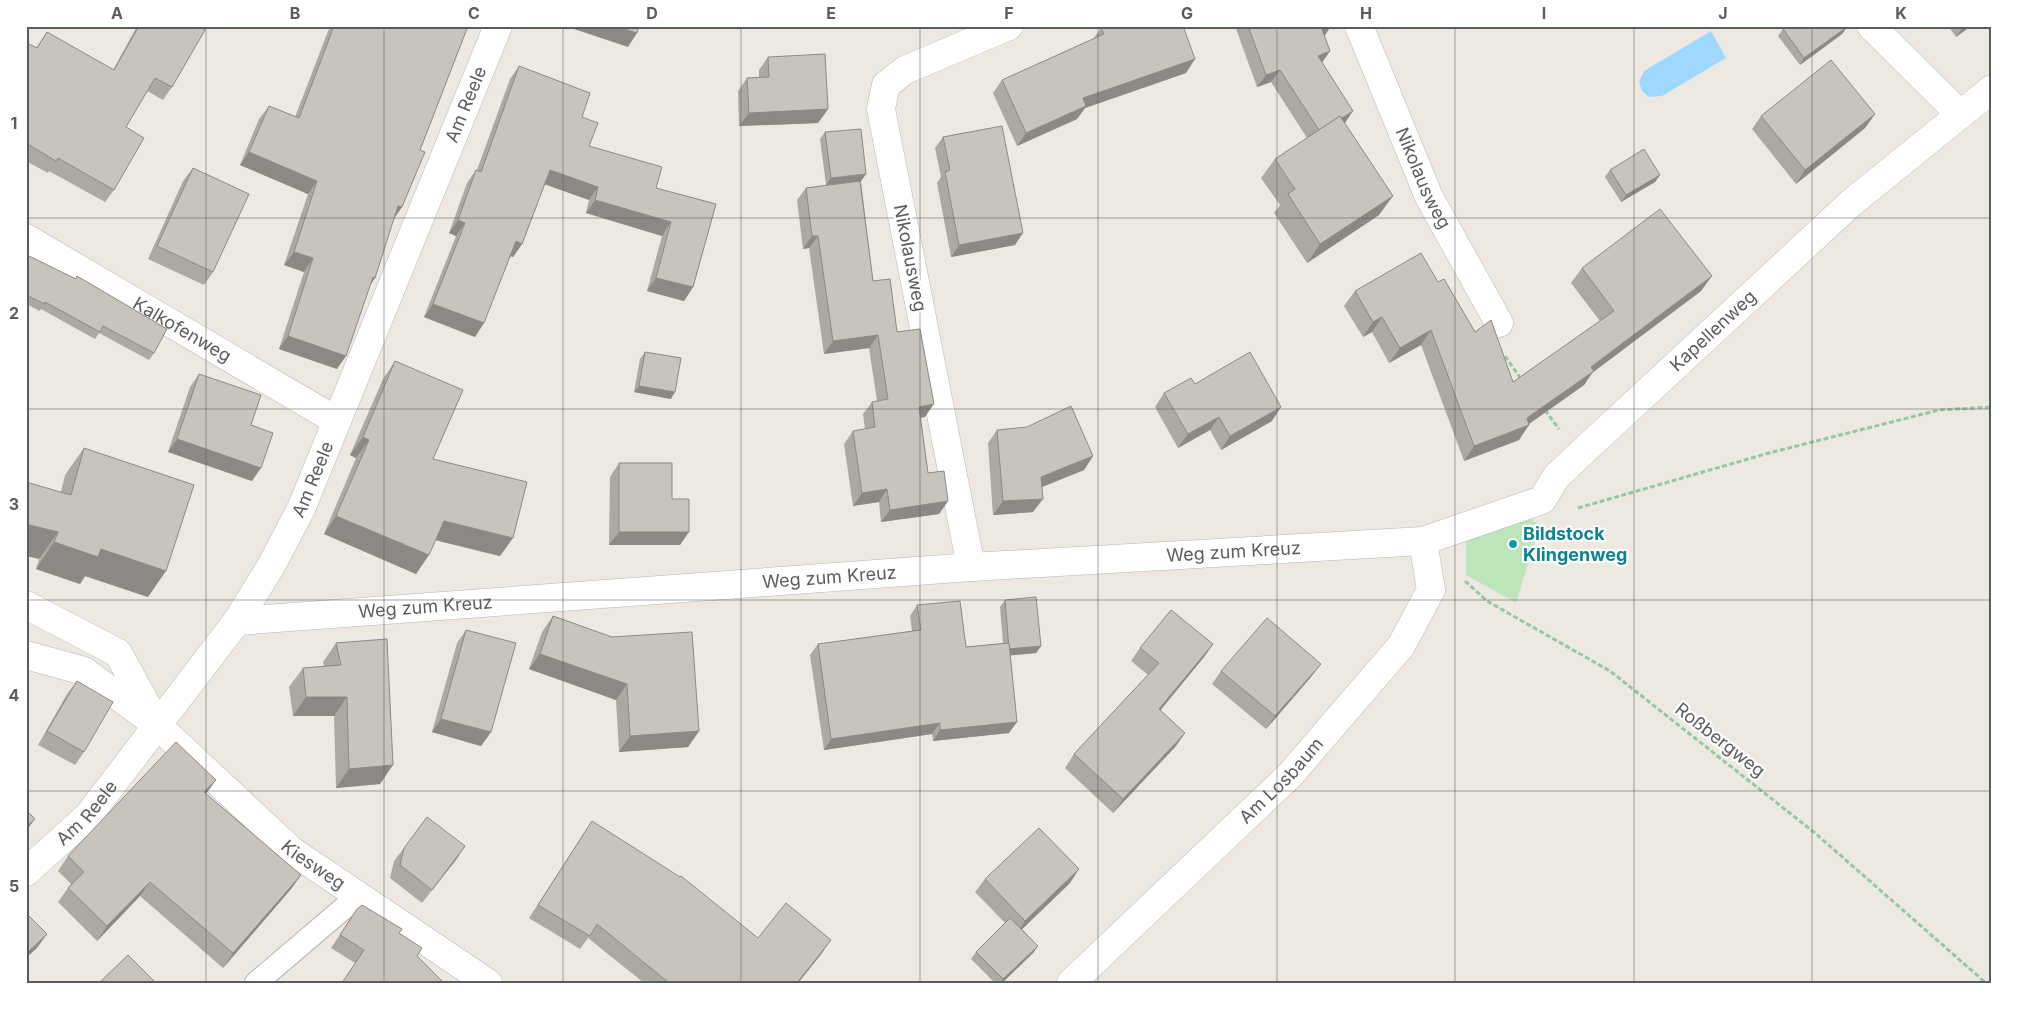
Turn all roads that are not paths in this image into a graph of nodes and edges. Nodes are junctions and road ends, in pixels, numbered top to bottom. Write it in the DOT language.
graph roads {
  1 [pos="498,26"];
  2 [pos="1009,26"];
  3 [pos="1359,26"];
  4 [pos="1871,26"];
  5 [pos="1992,89"];
  6 [pos="1960,114"];
  7 [pos="26,238"];
  8 [pos="1499,323"];
  9 [pos="337,421"];
  10 [pos="1423,541"];
  11 [pos="971,567"];
  12 [pos="30,607"];
  13 [pos="237,621"];
  14 [pos="26,654"];
  15 [pos="157,725"];
  16 [pos="26,872"];
  17 [pos="358,896"];
  18 [pos="256,983"];
  19 [pos="488,983"];
  20 [pos="1071,983"];
  1 -- 9 [label="street, Am Reele"];
  2 -- 11 [label="street, Nikolausweg"];
  3 -- 8 [label="street, Nikolausweg"];
  4 -- 6 [label="street"];
  5 -- 6 [label="street, Kapellenweg"];
  6 -- 10 [label="street, Kapellenweg"];
  7 -- 9 [label="street, Kalkofenweg"];
  9 -- 13 [label="street, Am Reele"];
  10 -- 11 [label="street, Weg zum Kreuz"];
  10 -- 20 [label="street, Am Losbaum"];
  11 -- 13 [label="street, Weg zum Kreuz"];
  12 -- 15 [label="street"];
  13 -- 15 [label="street, Am Reele"];
  14 -- 15 [label="street"];
  15 -- 16 [label="street, Am Reele"];
  15 -- 17 [label="street, Kiesweg"];
  17 -- 18 [label="lane"];
  17 -- 19 [label="street, Kiesweg"];
}
